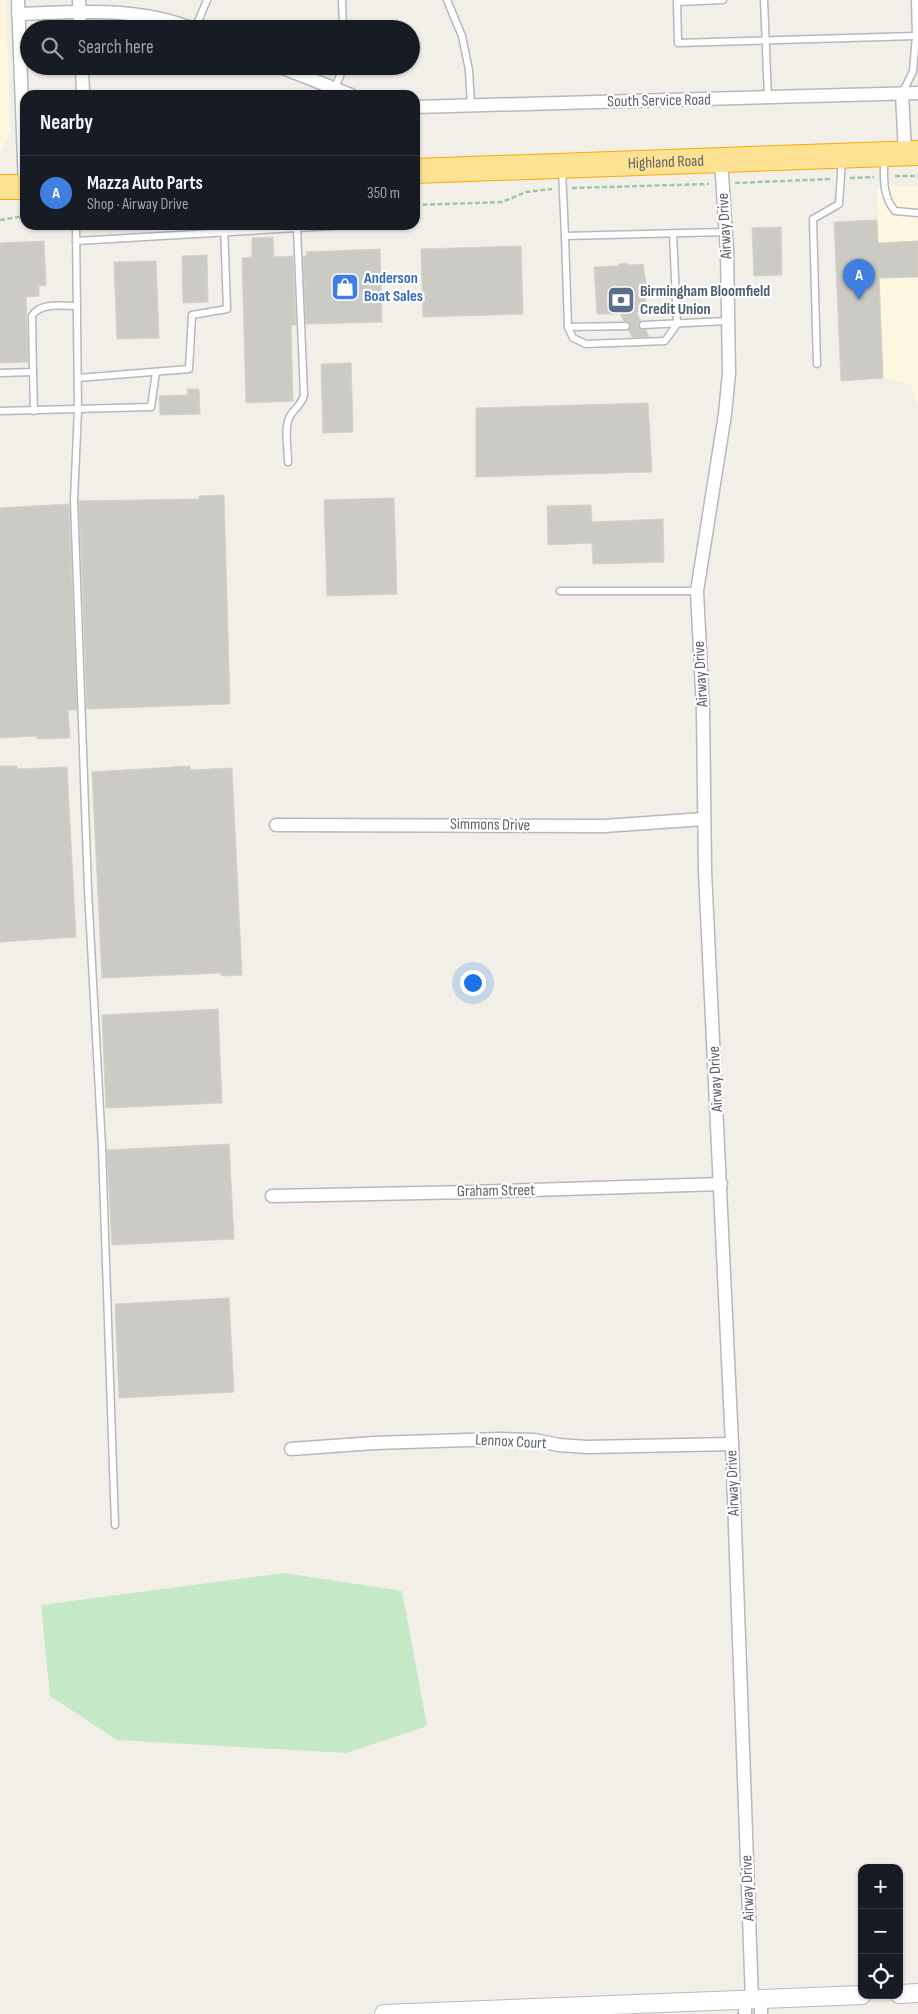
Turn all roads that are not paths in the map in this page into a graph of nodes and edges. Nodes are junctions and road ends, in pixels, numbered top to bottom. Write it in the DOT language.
graph roads {
  1 [pos="18,0"];
  2 [pos="207,0"];
  3 [pos="342,0"];
  4 [pos="447,0"];
  5 [pos="723,0"];
  6 [pos="764,0"];
  7 [pos="915,0"];
  8 [pos="80,6"];
  9 [pos="18,14"];
  10 [pos="80,20"];
  11 [pos="173,20"];
  12 [pos="198,20"];
  13 [pos="343,20"];
  14 [pos="916,36"];
  15 [pos="765,40"];
  16 [pos="20,63"];
  17 [pos="20,75"];
  18 [pos="82,75"];
  19 [pos="299,75"];
  20 [pos="340,75"];
  21 [pos="21,90"];
  22 [pos="83,90"];
  23 [pos="334,90"];
  24 [pos="918,93"];
  25 [pos="902,94"];
  26 [pos="768,98"];
  27 [pos="471,106"];
  28 [pos="420,107"];
  29 [pos="898,159"];
  30 [pos="721,160"];
  31 [pos="562,166"];
  32 [pos="842,167"];
  33 [pos="420,171"];
  34 [pos="0,187"];
  35 [pos="20,187"];
  36 [pos="918,213"];
  37 [pos="76,230"];
  38 [pos="213,230"];
  39 [pos="225,230"];
  40 [pos="301,230"];
  41 [pos="725,232"];
  42 [pos="673,233"];
  43 [pos="565,236"];
  44 [pos="76,241"];
  45 [pos="77,306"];
  46 [pos="728,321"];
  47 [pos="677,324"];
  48 [pos="643,325"];
  49 [pos="626,326"];
  50 [pos="568,327"];
  51 [pos="817,364"];
  52 [pos="33,372"];
  53 [pos="156,372"];
  54 [pos="0,373"];
  55 [pos="78,378"];
  56 [pos="78,409"];
  57 [pos="0,411"];
  58 [pos="34,411"];
  59 [pos="288,462"];
  60 [pos="560,591"];
  61 [pos="698,591"];
  62 [pos="704,819"];
  63 [pos="276,825"];
  64 [pos="721,1184"];
  65 [pos="272,1196"];
  66 [pos="732,1444"];
  67 [pos="291,1449"];
  68 [pos="115,1525"];
  69 [pos="918,1993"];
  70 [pos="903,1994"];
  71 [pos="858,1995"];
  72 [pos="753,2005"];
  73 [pos="384,2014"];
  1 -- 9 [label="street"];
  2 -- 12 [label="lane"];
  3 -- 13 [label="lane"];
  4 -- 27 [label="lane"];
  5 -- 15 [label="lane"];
  6 -- 15 [label="lane"];
  7 -- 14 [label="lane"];
  8 -- 9 [label="street"];
  8 -- 10 [label="street"];
  8 -- 11 [label="street"];
  9 -- 16 [label="street"];
  14 -- 15 [label="lane"];
  14 -- 25 [label="lane"];
  15 -- 26 [label="lane"];
  17 -- 21 [label="street"];
  18 -- 22 [label="street"];
  19 -- 23 [label="street"];
  20 -- 23 [label="lane"];
  24 -- 25 [label="street, South Service Road"];
  25 -- 26 [label="street, South Service Road"];
  25 -- 29 [label="street"];
  26 -- 27 [label="street, South Service Road"];
  27 -- 28 [label="street, South Service Road"];
  29 -- 32 [label="highway, Highland Road"];
  29 -- 36 [label="lane"];
  30 -- 31 [label="highway, Highland Road"];
  30 -- 32 [label="highway, Highland Road"];
  30 -- 41 [label="street, Airway Drive"];
  31 -- 33 [label="highway, Highland Road"];
  31 -- 43 [label="lane"];
  32 -- 51 [label="lane"];
  34 -- 35 [label="highway"];
  37 -- 44 [label="lane"];
  38 -- 44 [label="lane"];
  39 -- 53 [label="lane"];
  40 -- 59 [label="lane"];
  41 -- 42 [label="lane"];
  41 -- 46 [label="street, Airway Drive"];
  42 -- 43 [label="lane"];
  42 -- 47 [label="lane"];
  43 -- 50 [label="lane"];
  44 -- 45 [label="lane"];
  45 -- 52 [label="lane"];
  45 -- 55 [label="lane"];
  46 -- 47 [label="lane"];
  46 -- 61 [label="street, Airway Drive"];
  47 -- 48 [label="lane"];
  47 -- 50 [label="lane"];
  49 -- 50 [label="lane"];
  52 -- 54 [label="lane"];
  52 -- 58 [label="lane"];
  53 -- 55 [label="lane"];
  53 -- 56 [label="lane"];
  55 -- 56 [label="lane"];
  56 -- 58 [label="lane"];
  56 -- 68 [label="lane"];
  57 -- 58 [label="lane"];
  60 -- 61 [label="lane"];
  61 -- 62 [label="street, Airway Drive"];
  62 -- 63 [label="street, Simmons Drive"];
  62 -- 64 [label="street, Airway Drive"];
  64 -- 65 [label="street, Graham Street"];
  64 -- 66 [label="street, Airway Drive"];
  66 -- 67 [label="street, Lennox Court"];
  66 -- 72 [label="street, Airway Drive"];
  69 -- 70 [label="street"];
  71 -- 72 [label="street"];
  72 -- 73 [label="street"];
}
